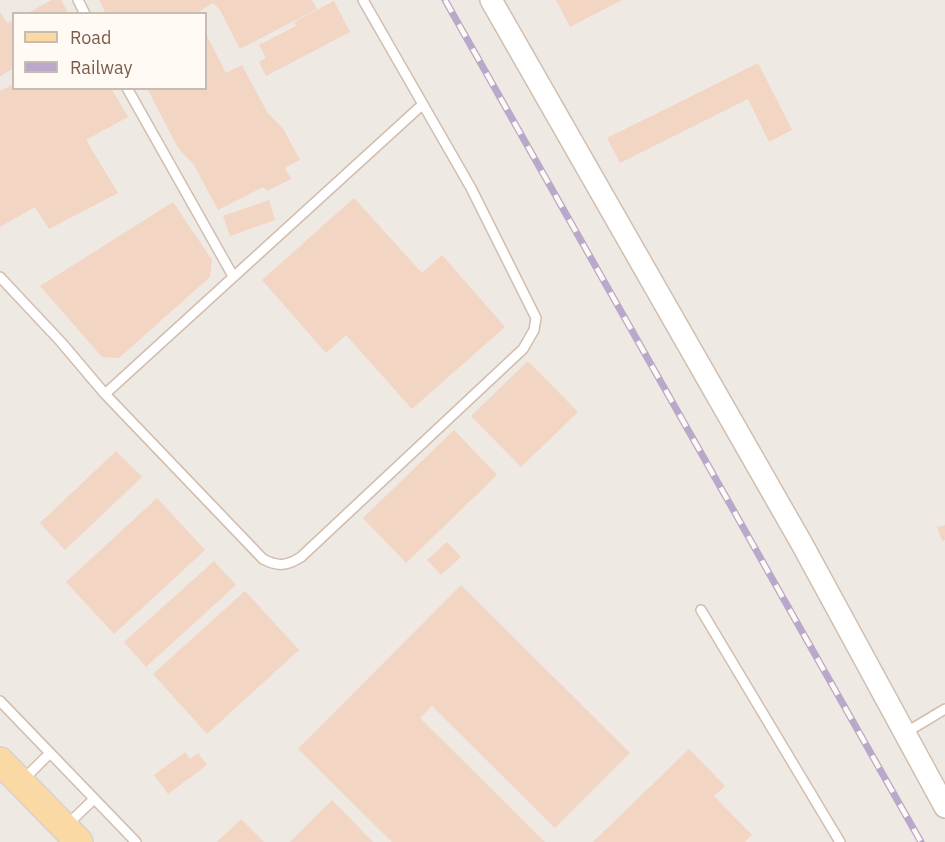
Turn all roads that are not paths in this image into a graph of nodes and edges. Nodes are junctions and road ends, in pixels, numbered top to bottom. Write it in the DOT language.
graph roads {
  1 [pos="363,0"];
  2 [pos="491,0"];
  3 [pos="128,90"];
  4 [pos="422,105"];
  5 [pos="232,276"];
  6 [pos="0,277"];
  7 [pos="105,394"];
  8 [pos="701,610"];
  9 [pos="0,701"];
  10 [pos="945,709"];
  11 [pos="904,732"];
  12 [pos="50,753"];
  13 [pos="0,761"];
  14 [pos="10,785"];
  15 [pos="94,799"];
  16 [pos="945,807"];
  17 [pos="65,837"];
  18 [pos="136,842"];
  19 [pos="840,842"];
  1 -- 4 [label="lane"];
  2 -- 11 [label="street"];
  3 -- 5 [label="lane"];
  4 -- 5 [label="lane"];
  4 -- 7 [label="lane"];
  5 -- 7 [label="lane"];
  6 -- 7 [label="lane"];
  8 -- 19 [label="lane"];
  9 -- 12 [label="lane"];
  10 -- 11 [label="lane"];
  11 -- 16 [label="street"];
  12 -- 14 [label="lane"];
  12 -- 15 [label="lane"];
  13 -- 14 [label="main road"];
  14 -- 17 [label="main road"];
  15 -- 17 [label="lane"];
  15 -- 18 [label="lane"];
}
